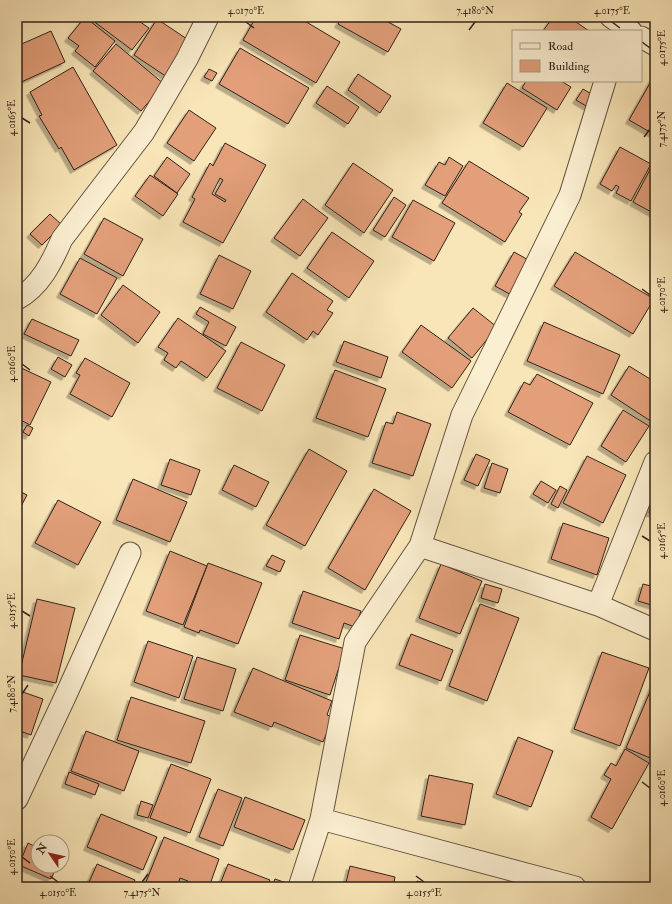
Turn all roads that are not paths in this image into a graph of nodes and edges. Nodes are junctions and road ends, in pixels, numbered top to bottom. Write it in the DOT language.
graph roads {
  1 [pos="208,17"];
  2 [pos="642,38"];
  3 [pos="655,45"];
  4 [pos="606,82"];
  5 [pos="17,299"];
  6 [pos="655,462"];
  7 [pos="420,546"];
  8 [pos="130,553"];
  9 [pos="598,605"];
  10 [pos="655,630"];
  11 [pos="17,799"];
  12 [pos="321,819"];
  13 [pos="299,887"];
  14 [pos="575,887"];
  1 -- 5 [label="street"];
  2 -- 3 [label="street"];
  4 -- 7 [label="street"];
  6 -- 9 [label="street"];
  7 -- 9 [label="street"];
  7 -- 12 [label="street"];
  8 -- 11 [label="street"];
  9 -- 10 [label="street"];
  12 -- 13 [label="street"];
  12 -- 14 [label="street"];
}
